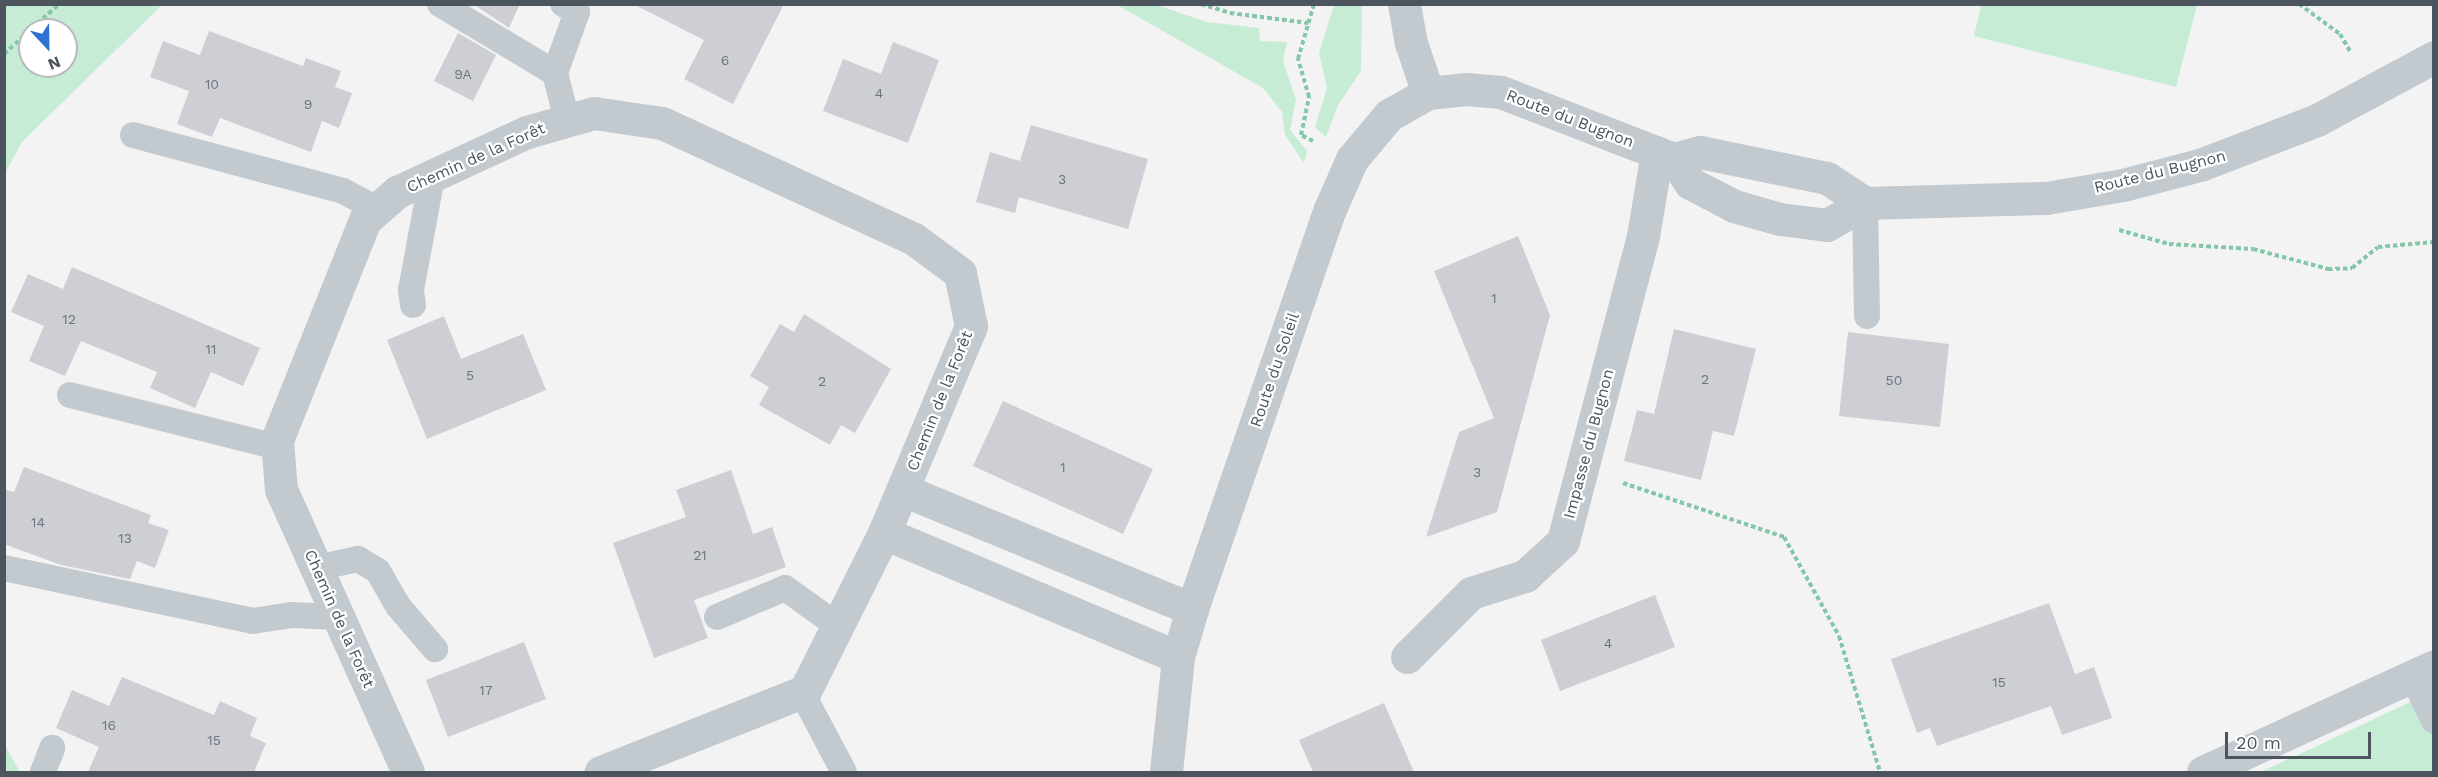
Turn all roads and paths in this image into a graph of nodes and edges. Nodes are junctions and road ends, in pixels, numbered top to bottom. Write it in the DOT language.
graph roads {
  1 [pos="58,4"];
  2 [pos="440,4"];
  3 [pos="563,4"];
  4 [pos="1201,4"];
  5 [pos="1314,4"];
  6 [pos="1404,4"];
  7 [pos="2299,4"];
  8 [pos="1308,23"];
  9 [pos="4,54"];
  10 [pos="2433,57"];
  11 [pos="2357,64"];
  12 [pos="555,73"];
  13 [pos="1428,93"];
  14 [pos="567,120"];
  15 [pos="133,135"];
  16 [pos="1666,156"];
  17 [pos="1352,159"];
  18 [pos="432,177"];
  19 [pos="1865,202"];
  20 [pos="378,209"];
  21 [pos="2114,226"];
  22 [pos="2433,242"];
  23 [pos="413,305"];
  24 [pos="1867,316"];
  25 [pos="70,395"];
  26 [pos="277,447"];
  27 [pos="1583,469"];
  28 [pos="903,490"];
  29 [pos="884,533"];
  30 [pos="4,568"];
  31 [pos="316,568"];
  32 [pos="1192,609"];
  33 [pos="338,617"];
  34 [pos="717,617"];
  35 [pos="838,626"];
  36 [pos="435,648"];
  37 [pos="1178,657"];
  38 [pos="1407,657"];
  39 [pos="2423,671"];
  40 [pos="802,693"];
  41 [pos="2433,721"];
  42 [pos="52,748"];
  43 [pos="43,772"];
  44 [pos="408,772"];
  45 [pos="600,772"];
  46 [pos="844,772"];
  47 [pos="1166,772"];
  48 [pos="1880,772"];
  49 [pos="2203,772"];
  1 -- 9 [label="path"];
  2 -- 12 [label="lane"];
  3 -- 12 [label="lane"];
  4 -- 8 [label="path"];
  5 -- 8 [label="path"];
  6 -- 13 [label="street"];
  7 -- 11 [label="path"];
  8 -- 17 [label="path"];
  10 -- 19 [label="street, Route du Bugnon"];
  12 -- 14 [label="lane"];
  13 -- 16 [label="street, Route du Bugnon"];
  13 -- 17 [label="street, Route du Soleil"];
  14 -- 18 [label="street, Chemin de la Forêt"];
  14 -- 28 [label="street, Chemin de la Forêt"];
  15 -- 20 [label="lane"];
  16 -- 19 [label="street"];
  16 -- 19 [label="street, Route du Bugnon"];
  16 -- 27 [label="street, Impasse du Bugnon"];
  17 -- 32 [label="street, Route du Soleil"];
  18 -- 20 [label="street, Chemin de la Forêt"];
  18 -- 23 [label="lane"];
  19 -- 24 [label="lane"];
  20 -- 26 [label="street, Chemin de la Forêt"];
  21 -- 22 [label="path"];
  25 -- 26 [label="lane"];
  26 -- 31 [label="street, Chemin de la Forêt"];
  27 -- 38 [label="street, Impasse du Bugnon"];
  27 -- 48 [label="path"];
  28 -- 29 [label="street, Chemin de la Forêt"];
  28 -- 32 [label="street, Chemin de la Forêt"];
  29 -- 35 [label="street, Chemin de la Forêt"];
  29 -- 37 [label="street"];
  30 -- 33 [label="lane"];
  31 -- 33 [label="street, Chemin de la Forêt"];
  31 -- 36 [label="lane"];
  32 -- 37 [label="street, Route du Soleil"];
  33 -- 44 [label="street, Chemin de la Forêt"];
  34 -- 35 [label="lane"];
  35 -- 40 [label="street, Chemin de la Forêt"];
  37 -- 47 [label="street, Route du Soleil"];
  39 -- 41 [label="lane"];
  39 -- 49 [label="street"];
  40 -- 45 [label="street"];
  40 -- 46 [label="lane"];
  42 -- 43 [label="lane"];
}
